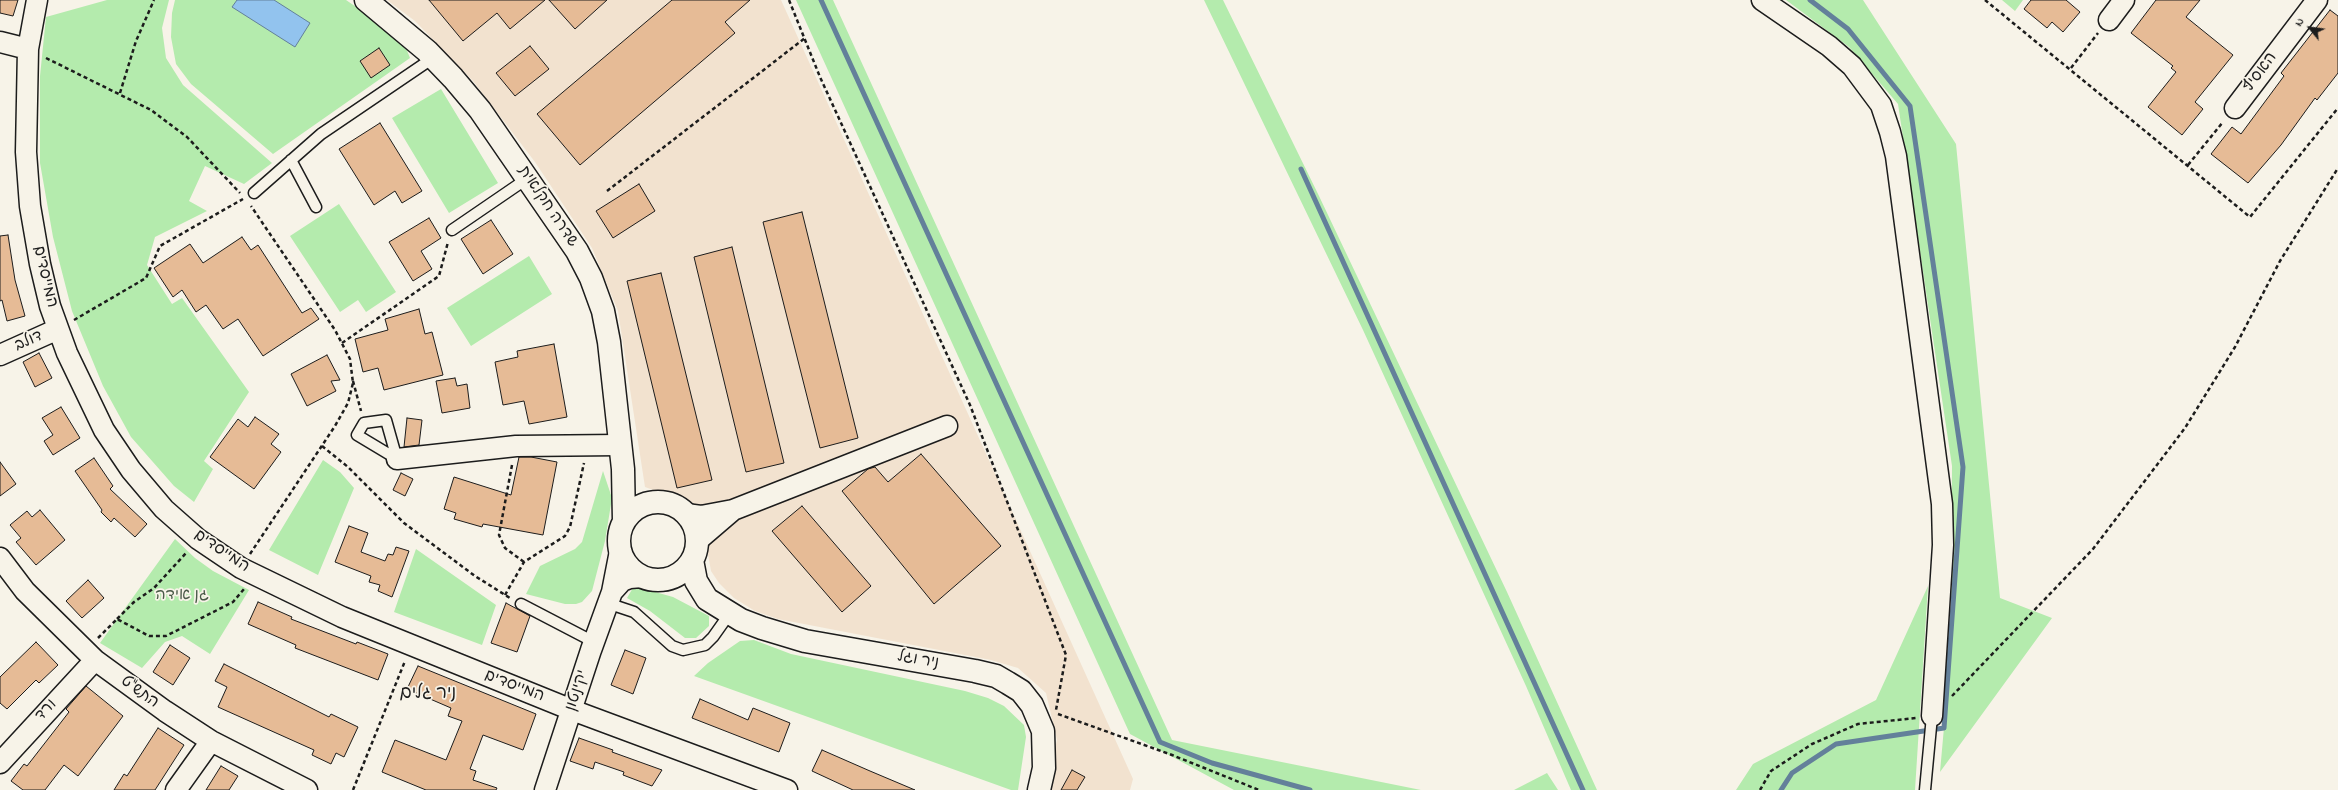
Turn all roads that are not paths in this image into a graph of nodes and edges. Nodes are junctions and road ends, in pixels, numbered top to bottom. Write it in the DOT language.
graph roads {
  1 [pos="37,0"];
  2 [pos="366,0"];
  3 [pos="1762,0"];
  4 [pos="2124,0"];
  5 [pos="2317,0"];
  6 [pos="2108,20"];
  7 [pos="0,42"];
  8 [pos="28,50"];
  9 [pos="434,58"];
  10 [pos="2235,108"];
  11 [pos="291,160"];
  12 [pos="528,178"];
  13 [pos="250,196"];
  14 [pos="316,207"];
  15 [pos="452,230"];
  16 [pos="58,329"];
  17 [pos="0,355"];
  18 [pos="947,426"];
  19 [pos="620,445"];
  20 [pos="397,459"];
  21 [pos="623,469"];
  22 [pos="656,501"];
  23 [pos="733,510"];
  24 [pos="686,514"];
  25 [pos="624,521"];
  26 [pos="620,551"];
  27 [pos="695,551"];
  28 [pos="0,558"];
  29 [pos="642,577"];
  30 [pos="664,580"];
  31 [pos="610,598"];
  32 [pos="521,604"];
  33 [pos="722,608"];
  34 [pos="594,642"];
  35 [pos="90,656"];
  36 [pos="572,710"];
  37 [pos="1932,716"];
  38 [pos="212,741"];
  39 [pos="0,763"];
  40 [pos="176,790"];
  41 [pos="307,790"];
  42 [pos="545,790"];
  43 [pos="787,790"];
  44 [pos="1039,790"];
  45 [pos="1925,790"];
  1 -- 8 [label="street, המייסדים"];
  2 -- 9 [label="street, שדרה חקלאית"];
  3 -- 37 [label="street"];
  4 -- 6 [label="street"];
  5 -- 10 [label="street, האסיף"];
  7 -- 8 [label="street"];
  8 -- 16 [label="street, המייסדים"];
  9 -- 11 [label="lane"];
  9 -- 12 [label="street, שדרה חקלאית"];
  11 -- 13 [label="lane"];
  11 -- 14 [label="lane"];
  12 -- 15 [label="lane"];
  12 -- 19 [label="street, שדרה חקלאית"];
  16 -- 17 [label="street, דולב"];
  16 -- 36 [label="street, המייסדים"];
  18 -- 23 [label="street"];
  19 -- 20 [label="street"];
  19 -- 21 [label="street, שדרה חקלאית"];
  20 -- 20 [label="lane"];
  21 -- 22 [label="street, שדרה חקלאית"];
  21 -- 25 [label="street, שדרה חקלאית"];
  22 -- 24 [label="street"];
  22 -- 25 [label="street"];
  23 -- 24 [label="street"];
  23 -- 27 [label="street"];
  24 -- 27 [label="street"];
  25 -- 26 [label="street"];
  26 -- 29 [label="street"];
  26 -- 31 [label="street, יקינטון"];
  27 -- 30 [label="street"];
  27 -- 33 [label="street, ניר וגל"];
  28 -- 35 [label="street, התש\"ט"];
  29 -- 30 [label="street"];
  29 -- 31 [label="street"];
  30 -- 33 [label="street, ניר וגל"];
  31 -- 33 [label="lane"];
  31 -- 34 [label="street, יקינטון"];
  32 -- 34 [label="lane"];
  33 -- 44 [label="street, ניר וגל"];
  34 -- 36 [label="street, יקינטון"];
  35 -- 38 [label="street, התש\"ט"];
  35 -- 39 [label="street, ורד"];
  36 -- 42 [label="street, יקינטון"];
  36 -- 43 [label="street, המייסדים"];
  37 -- 45 [label="lane"];
  38 -- 40 [label="street"];
  38 -- 41 [label="street, התש\"ט"];
}
